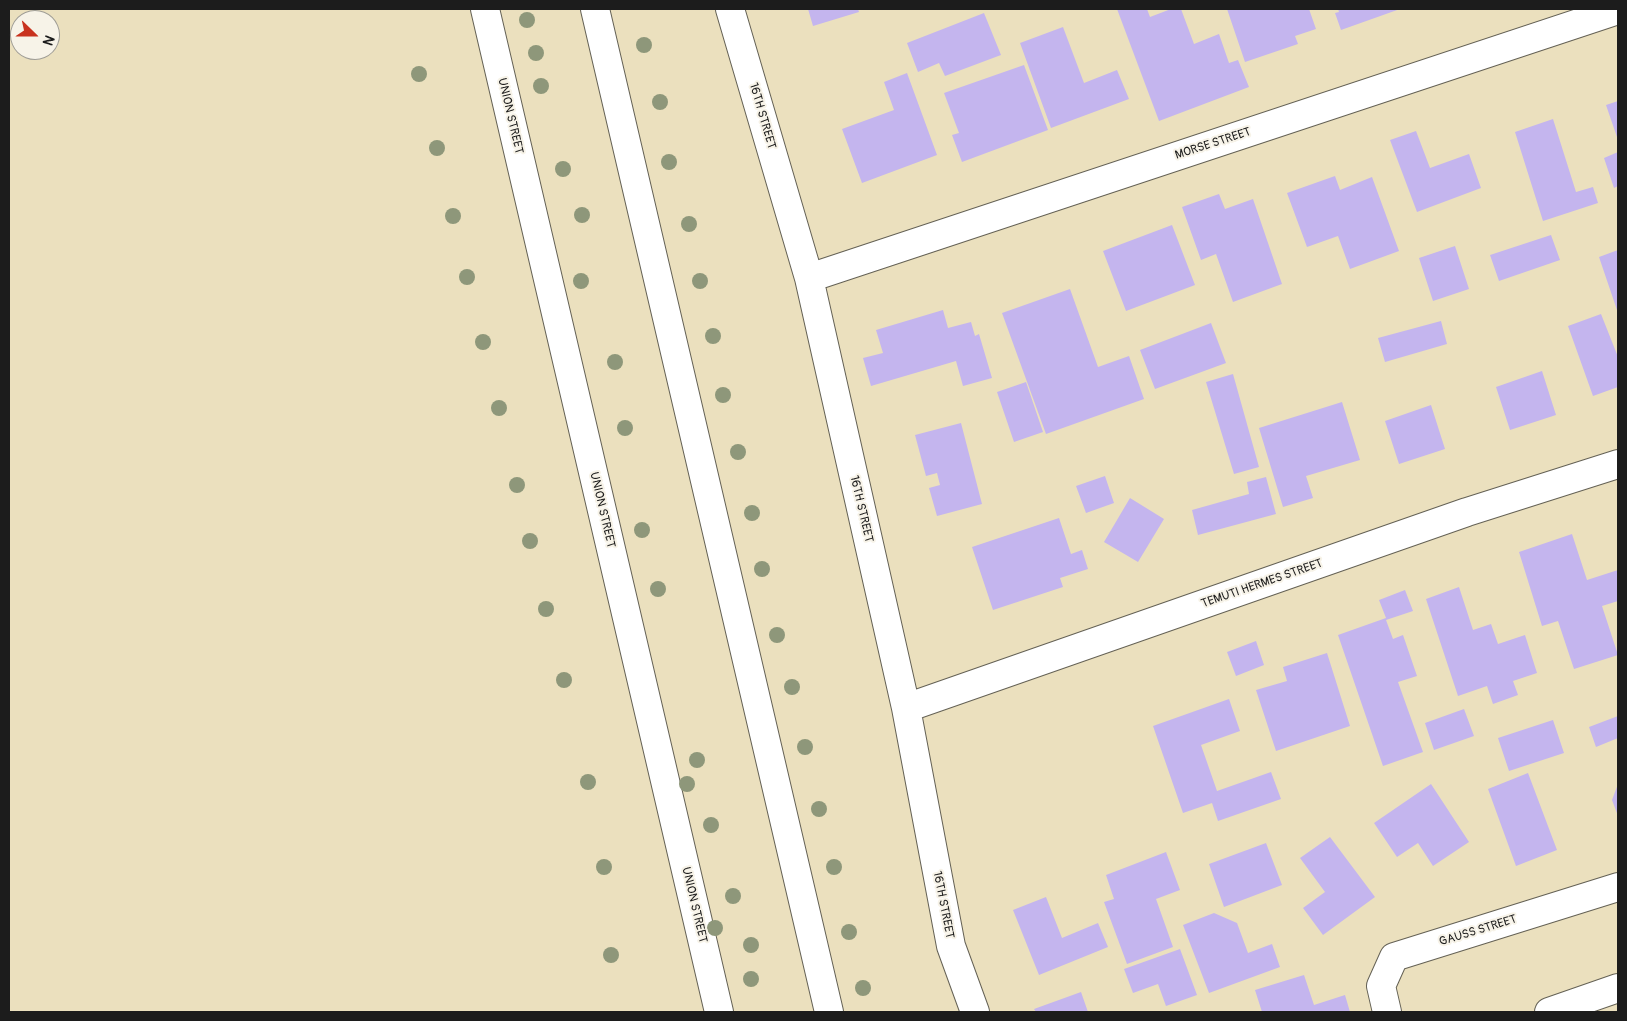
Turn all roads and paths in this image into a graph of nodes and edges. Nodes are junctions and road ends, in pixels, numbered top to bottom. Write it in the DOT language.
graph roads {
  1 [pos="485,9"];
  2 [pos="595,9"];
  3 [pos="730,9"];
  4 [pos="1618,10"];
  5 [pos="809,278"];
  6 [pos="1618,464"];
  7 [pos="906,708"];
  8 [pos="1618,887"];
  9 [pos="1618,988"];
  10 [pos="719,1012"];
  11 [pos="829,1012"];
  12 [pos="974,1012"];
  13 [pos="1387,1012"];
  14 [pos="1549,1012"];
  1 -- 10 [label="street, UNION STREET"];
  2 -- 11 [label="street"];
  3 -- 5 [label="street, 16TH STREET"];
  4 -- 5 [label="street, MORSE STREET"];
  5 -- 7 [label="street, 16TH STREET"];
  6 -- 7 [label="street, TEMUTI HERMES STREET"];
  7 -- 12 [label="street, 16TH STREET"];
  8 -- 13 [label="street, GAUSS STREET"];
  9 -- 14 [label="street"];
}
